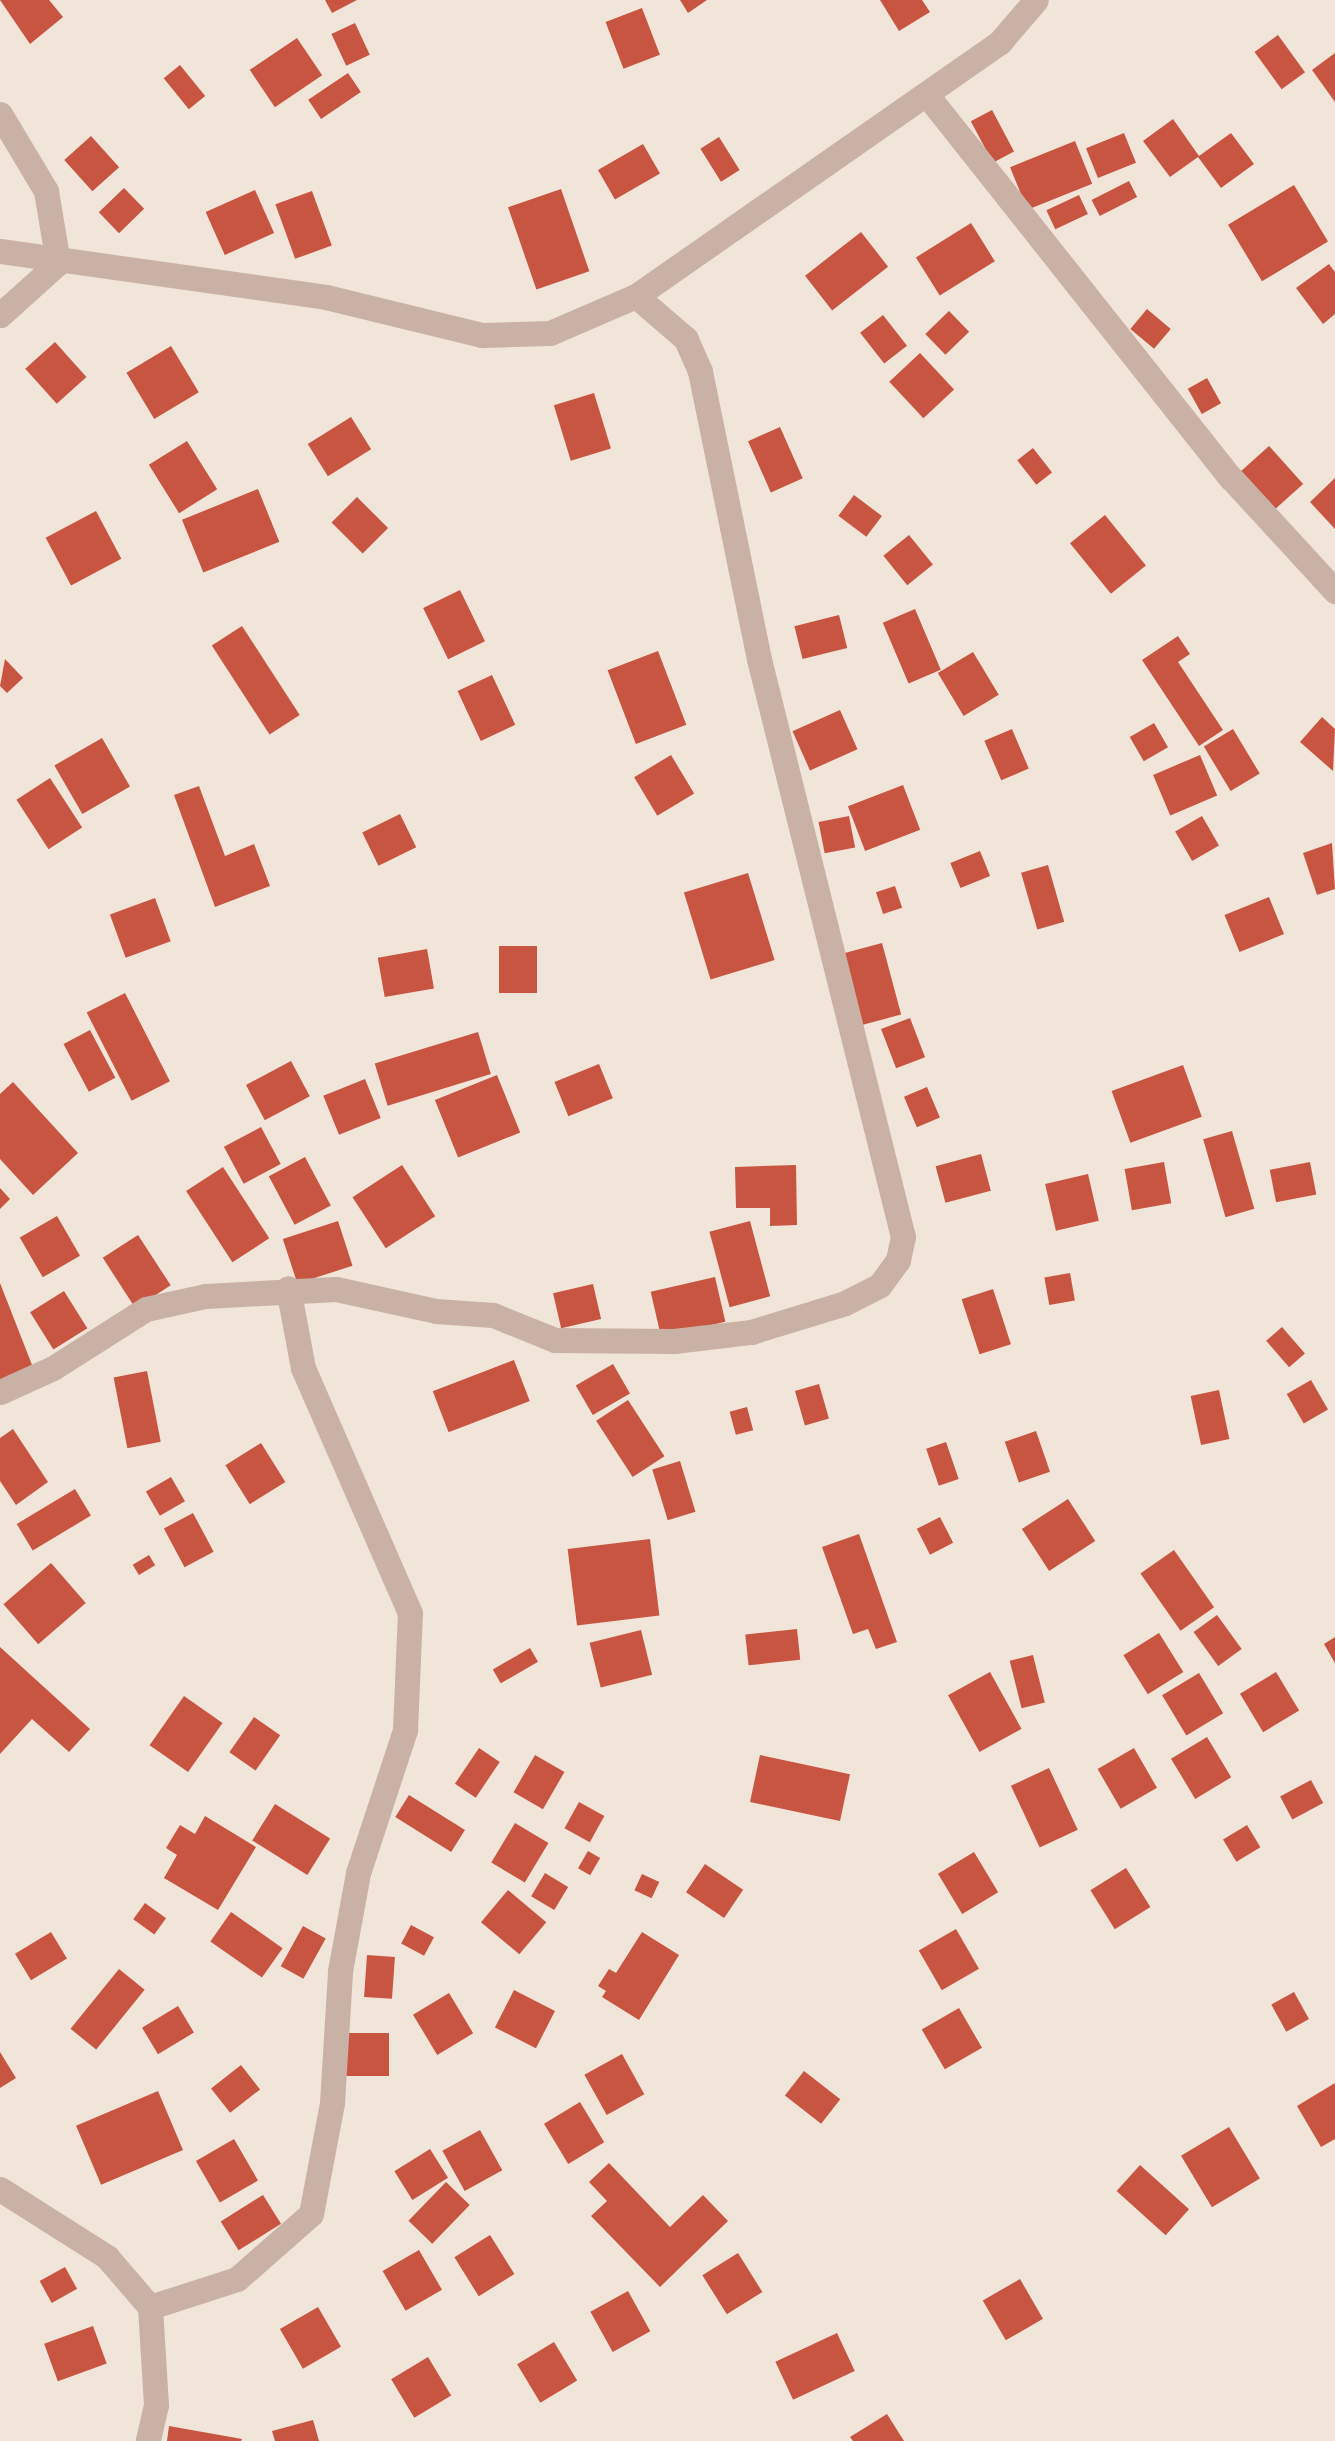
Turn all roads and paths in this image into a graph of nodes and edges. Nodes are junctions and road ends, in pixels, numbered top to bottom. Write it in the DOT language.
graph roads {
  1 [pos="1036,0"];
  2 [pos="927,95"];
  3 [pos="0,114"];
  4 [pos="0,250"];
  5 [pos="58,263"];
  6 [pos="636,296"];
  7 [pos="0,315"];
  8 [pos="1335,591"];
  9 [pos="288,1288"];
  10 [pos="0,1392"];
  11 [pos="0,2189"];
  12 [pos="150,2307"];
  13 [pos="148,2441"];
  1 -- 2 [label="street"];
  2 -- 6 [label="street"];
  2 -- 8 [label="street"];
  3 -- 5 [label="street"];
  4 -- 5 [label="street"];
  5 -- 6 [label="street"];
  5 -- 7 [label="street"];
  6 -- 9 [label="street"];
  9 -- 10 [label="street"];
  9 -- 12 [label="street"];
  11 -- 12 [label="street"];
  12 -- 13 [label="street"];
}
